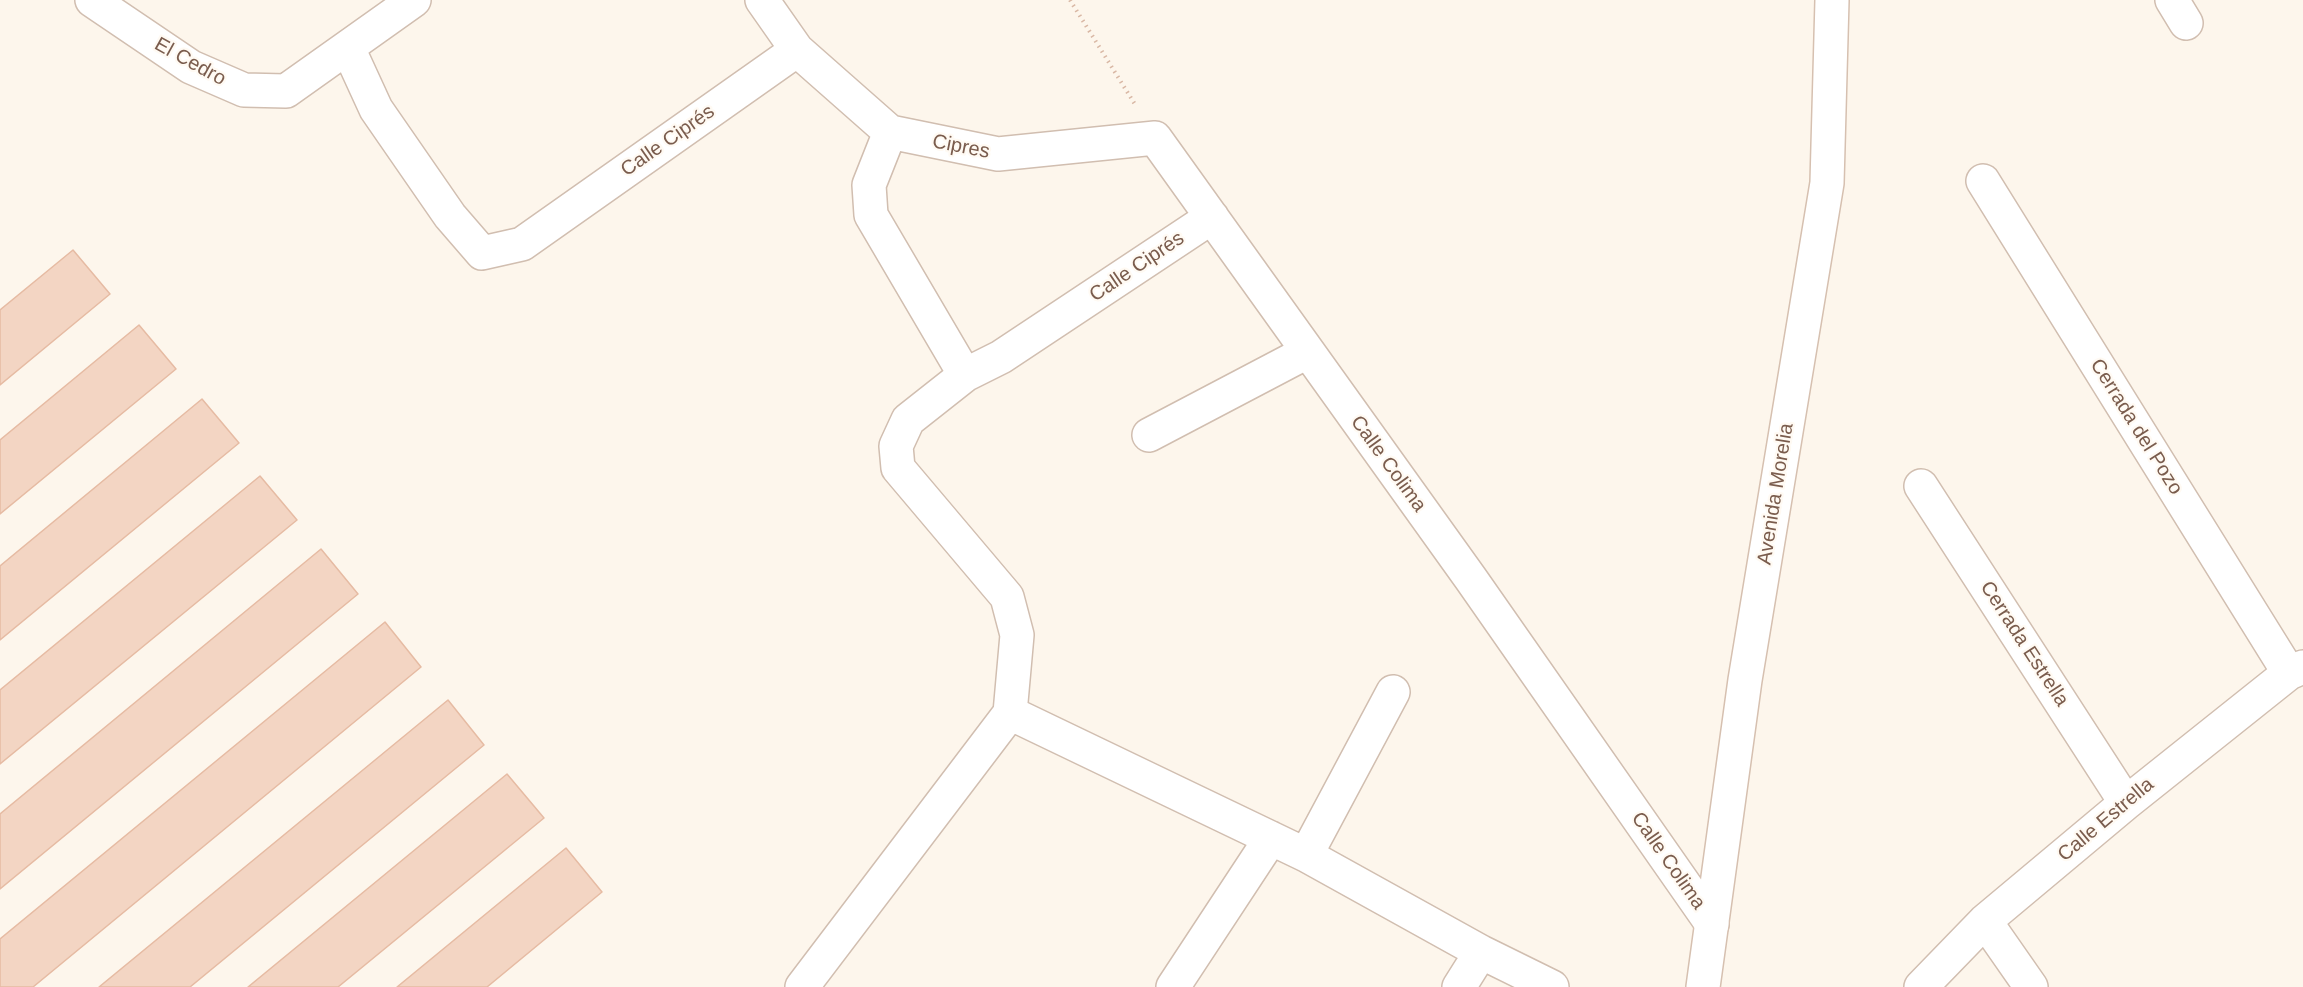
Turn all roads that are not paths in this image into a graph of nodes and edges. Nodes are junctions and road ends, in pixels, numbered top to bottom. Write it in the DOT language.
graph roads {
  1 [pos="92,0"];
  2 [pos="414,0"];
  3 [pos="762,0"];
  4 [pos="1832,0"];
  5 [pos="348,48"];
  6 [pos="797,50"];
  7 [pos="890,132"];
  8 [pos="1155,138"];
  9 [pos="1983,181"];
  10 [pos="1212,217"];
  11 [pos="1307,352"];
  12 [pos="965,375"];
  13 [pos="1149,435"];
  14 [pos="1922,486"];
  15 [pos="2296,670"];
  16 [pos="1393,692"];
  17 [pos="1010,713"];
  18 [pos="2126,803"];
  19 [pos="1271,838"];
  20 [pos="1306,855"];
  21 [pos="1985,921"];
  22 [pos="1712,924"];
  23 [pos="1481,952"];
  24 [pos="802,987"];
  25 [pos="1173,987"];
  26 [pos="1459,987"];
  27 [pos="1552,987"];
  28 [pos="1703,987"];
  29 [pos="1922,987"];
  30 [pos="2031,987"];
  1 -- 5 [label="street, El Cedro"];
  2 -- 5 [label="street, El Cedro"];
  3 -- 6 [label="street"];
  4 -- 22 [label="street, Avenida Morelia"];
  5 -- 6 [label="street, Calle Ciprés"];
  6 -- 7 [label="street, Cipres"];
  7 -- 8 [label="street, Cipres"];
  7 -- 12 [label="street"];
  8 -- 10 [label="street, Calle Colima"];
  9 -- 15 [label="street, Cerrada del Pozo"];
  10 -- 11 [label="street, Calle Colima"];
  10 -- 12 [label="street, Calle Ciprés"];
  11 -- 13 [label="street"];
  11 -- 22 [label="street, Calle Colima"];
  12 -- 17 [label="street, Calle Ciprés"];
  14 -- 18 [label="street, Cerrada Estrella"];
  15 -- 18 [label="street, Calle Estrella"];
  16 -- 20 [label="street"];
  17 -- 19 [label="street"];
  17 -- 24 [label="street"];
  18 -- 21 [label="street, Calle Estrella"];
  19 -- 20 [label="street"];
  19 -- 25 [label="street"];
  20 -- 23 [label="street"];
  21 -- 29 [label="street, Calle Estrella"];
  21 -- 30 [label="street"];
  22 -- 28 [label="street, Avenida Morelia"];
  23 -- 26 [label="street"];
  23 -- 27 [label="street"];
}
